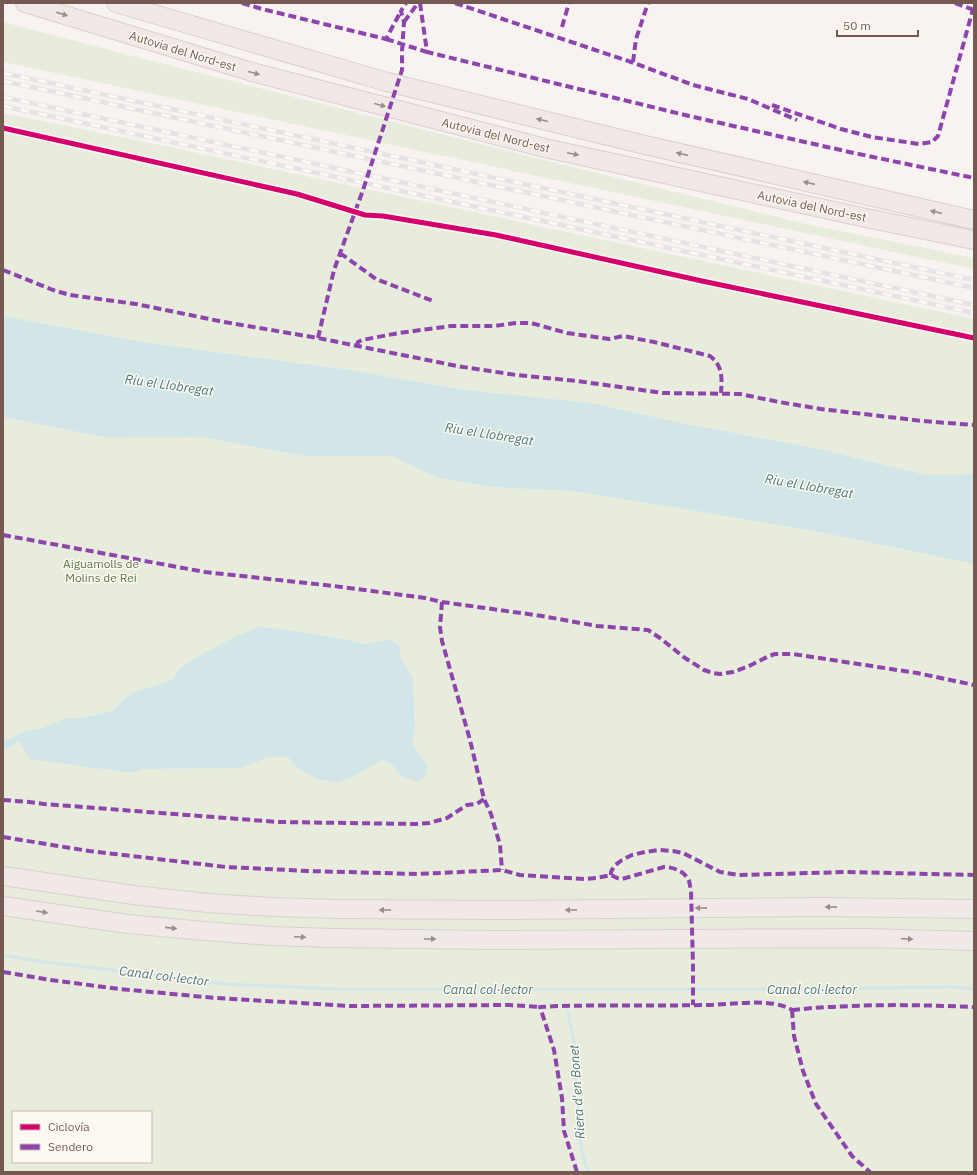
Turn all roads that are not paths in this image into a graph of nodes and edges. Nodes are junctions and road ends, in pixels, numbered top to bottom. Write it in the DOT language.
graph roads {
  1 [pos="25,3"];
  2 [pos="116,3"];
  3 [pos="974,220"];
  4 [pos="974,240"];
  5 [pos="3,876"];
  6 [pos="3,906"];
  7 [pos="974,909"];
  8 [pos="974,941"];
  1 -- 4 [label="highway, Autovia del Nord-est, one-way"];
  3 -- 2 [label="highway, Autovia del Nord-est, one-way"];
  7 -- 5 [label="highway, one-way"];
  6 -- 8 [label="highway, one-way"];
}
